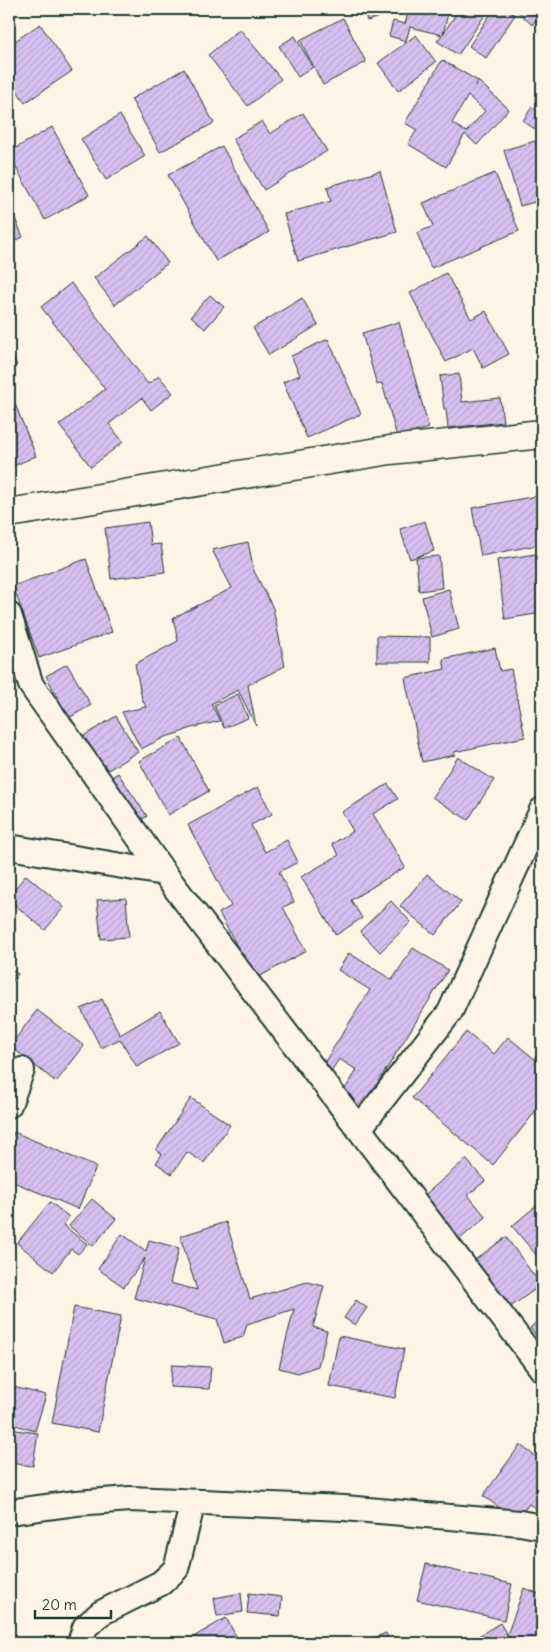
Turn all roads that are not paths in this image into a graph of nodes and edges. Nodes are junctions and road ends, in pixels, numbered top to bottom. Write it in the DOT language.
graph roads {
  1 [pos="542,434"];
  2 [pos="9,513"];
  3 [pos="9,615"];
  4 [pos="542,810"];
  5 [pos="9,847"];
  6 [pos="164,873"];
  7 [pos="22,1070"];
  8 [pos="9,1105"];
  9 [pos="359,1129"];
  10 [pos="542,1370"];
  11 [pos="193,1502"];
  12 [pos="9,1512"];
  13 [pos="542,1527"];
  14 [pos="80,1643"];
  1 -- 2 [label="street"];
  3 -- 6 [label="street"];
  4 -- 9 [label="street"];
  5 -- 6 [label="street"];
  6 -- 9 [label="street"];
  7 -- 8 [label="street"];
  9 -- 10 [label="street"];
  11 -- 12 [label="street"];
  11 -- 13 [label="street"];
  11 -- 14 [label="street"];
}
